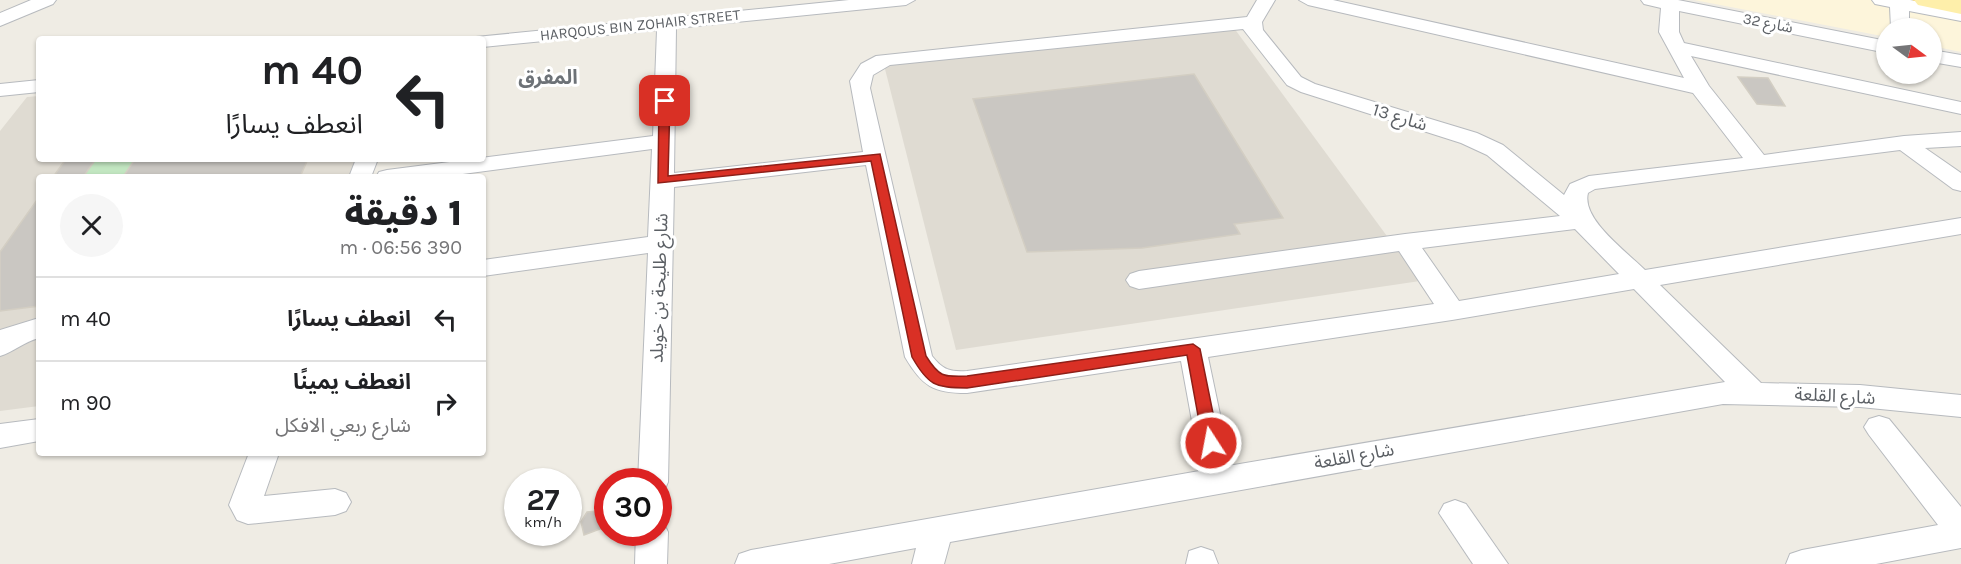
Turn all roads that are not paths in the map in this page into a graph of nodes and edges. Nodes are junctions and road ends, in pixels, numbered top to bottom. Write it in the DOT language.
graph roads {
  1 [pos="58,0"];
  2 [pos="1266,0"];
  3 [pos="1308,0"];
  4 [pos="1650,0"];
  5 [pos="1926,0"];
  6 [pos="893,1"];
  7 [pos="32,2"];
  8 [pos="1890,2"];
  9 [pos="1670,4"];
  10 [pos="1961,6"];
  11 [pos="0,7"];
  12 [pos="1961,15"];
  13 [pos="1896,18"];
  14 [pos="0,20"];
  15 [pos="1253,22"];
  16 [pos="667,23"];
  17 [pos="486,41"];
  18 [pos="1876,45"];
  19 [pos="1676,47"];
  20 [pos="1942,58"];
  21 [pos="1961,62"];
  22 [pos="36,86"];
  23 [pos="1700,88"];
  24 [pos="7,89"];
  25 [pos="0,105"];
  26 [pos="1961,108"];
  27 [pos="1961,139"];
  28 [pos="663,141"];
  29 [pos="1904,143"];
  30 [pos="876,156"];
  31 [pos="1758,163"];
  32 [pos="410,174"];
  33 [pos="662,181"];
  34 [pos="1961,184"];
  35 [pos="1581,221"];
  36 [pos="1961,226"];
  37 [pos="1405,242"];
  38 [pos="660,243"];
  39 [pos="486,268"];
  40 [pos="1139,280"];
  41 [pos="1642,280"];
  42 [pos="1452,310"];
  43 [pos="36,329"];
  44 [pos="0,346"];
  45 [pos="1193,349"];
  46 [pos="1752,392"];
  47 [pos="1961,406"];
  48 [pos="1880,427"];
  49 [pos="36,430"];
  50 [pos="0,436"];
  51 [pos="1211,443"];
  52 [pos="263,456"];
  53 [pos="653,468"];
  54 [pos="335,502"];
  55 [pos="1455,513"];
  56 [pos="936,532"];
  57 [pos="1961,532"];
  58 [pos="652,546"];
  59 [pos="651,564"];
  60 [pos="750,564"];
  61 [pos="928,564"];
  62 [pos="1492,564"];
  63 [pos="1802,564"];
  1 -- 7 [label="street"];
  2 -- 15 [label="street"];
  3 -- 23 [label="street"];
  4 -- 9 [label="street, شارع 32"];
  5 -- 10 [label="main road"];
  6 -- 16 [label="street, HARQOUS BIN ZOHAIR STREET"];
  7 -- 11 [label="street"];
  7 -- 14 [label="street"];
  8 -- 12 [label="street"];
  8 -- 13 [label="street"];
  9 -- 18 [label="street, شارع 32"];
  9 -- 19 [label="street"];
  15 -- 30 [label="street"];
  15 -- 35 [label="street, شارع 13"];
  16 -- 17 [label="street, HARQOUS BIN ZOHAIR STREET"];
  16 -- 28 [label="street, شارع طليحة بن خويلد"];
  19 -- 23 [label="street"];
  19 -- 26 [label="street"];
  20 -- 21 [label="street"];
  22 -- 24 [label="street"];
  23 -- 31 [label="street"];
  24 -- 25 [label="street"];
  27 -- 29 [label="street"];
  28 -- 32 [label="street"];
  28 -- 33 [label="street, شارع طليحة بن خويلد"];
  29 -- 31 [label="street"];
  29 -- 34 [label="street"];
  30 -- 33 [label="street"];
  30 -- 45 [label="street"];
  31 -- 35 [label="street"];
  33 -- 38 [label="street, شارع طليحة بن خويلد"];
  35 -- 37 [label="street"];
  35 -- 41 [label="street, شارع 13"];
  36 -- 41 [label="street"];
  37 -- 40 [label="street"];
  37 -- 42 [label="street"];
  38 -- 39 [label="street"];
  38 -- 53 [label="street, شارع طليحة بن خويلد"];
  41 -- 42 [label="street"];
  41 -- 46 [label="street, شارع 13"];
  42 -- 45 [label="street"];
  43 -- 44 [label="street"];
  45 -- 51 [label="street"];
  46 -- 47 [label="street, شارع القلعة"];
  46 -- 56 [label="street, شارع القلعة"];
  48 -- 57 [label="street"];
  49 -- 50 [label="street"];
  52 -- 54 [label="street"];
  55 -- 62 [label="street"];
  56 -- 60 [label="street, شارع القلعة"];
  56 -- 61 [label="street"];
  57 -- 63 [label="street"];
  58 -- 59 [label="street"];
}
